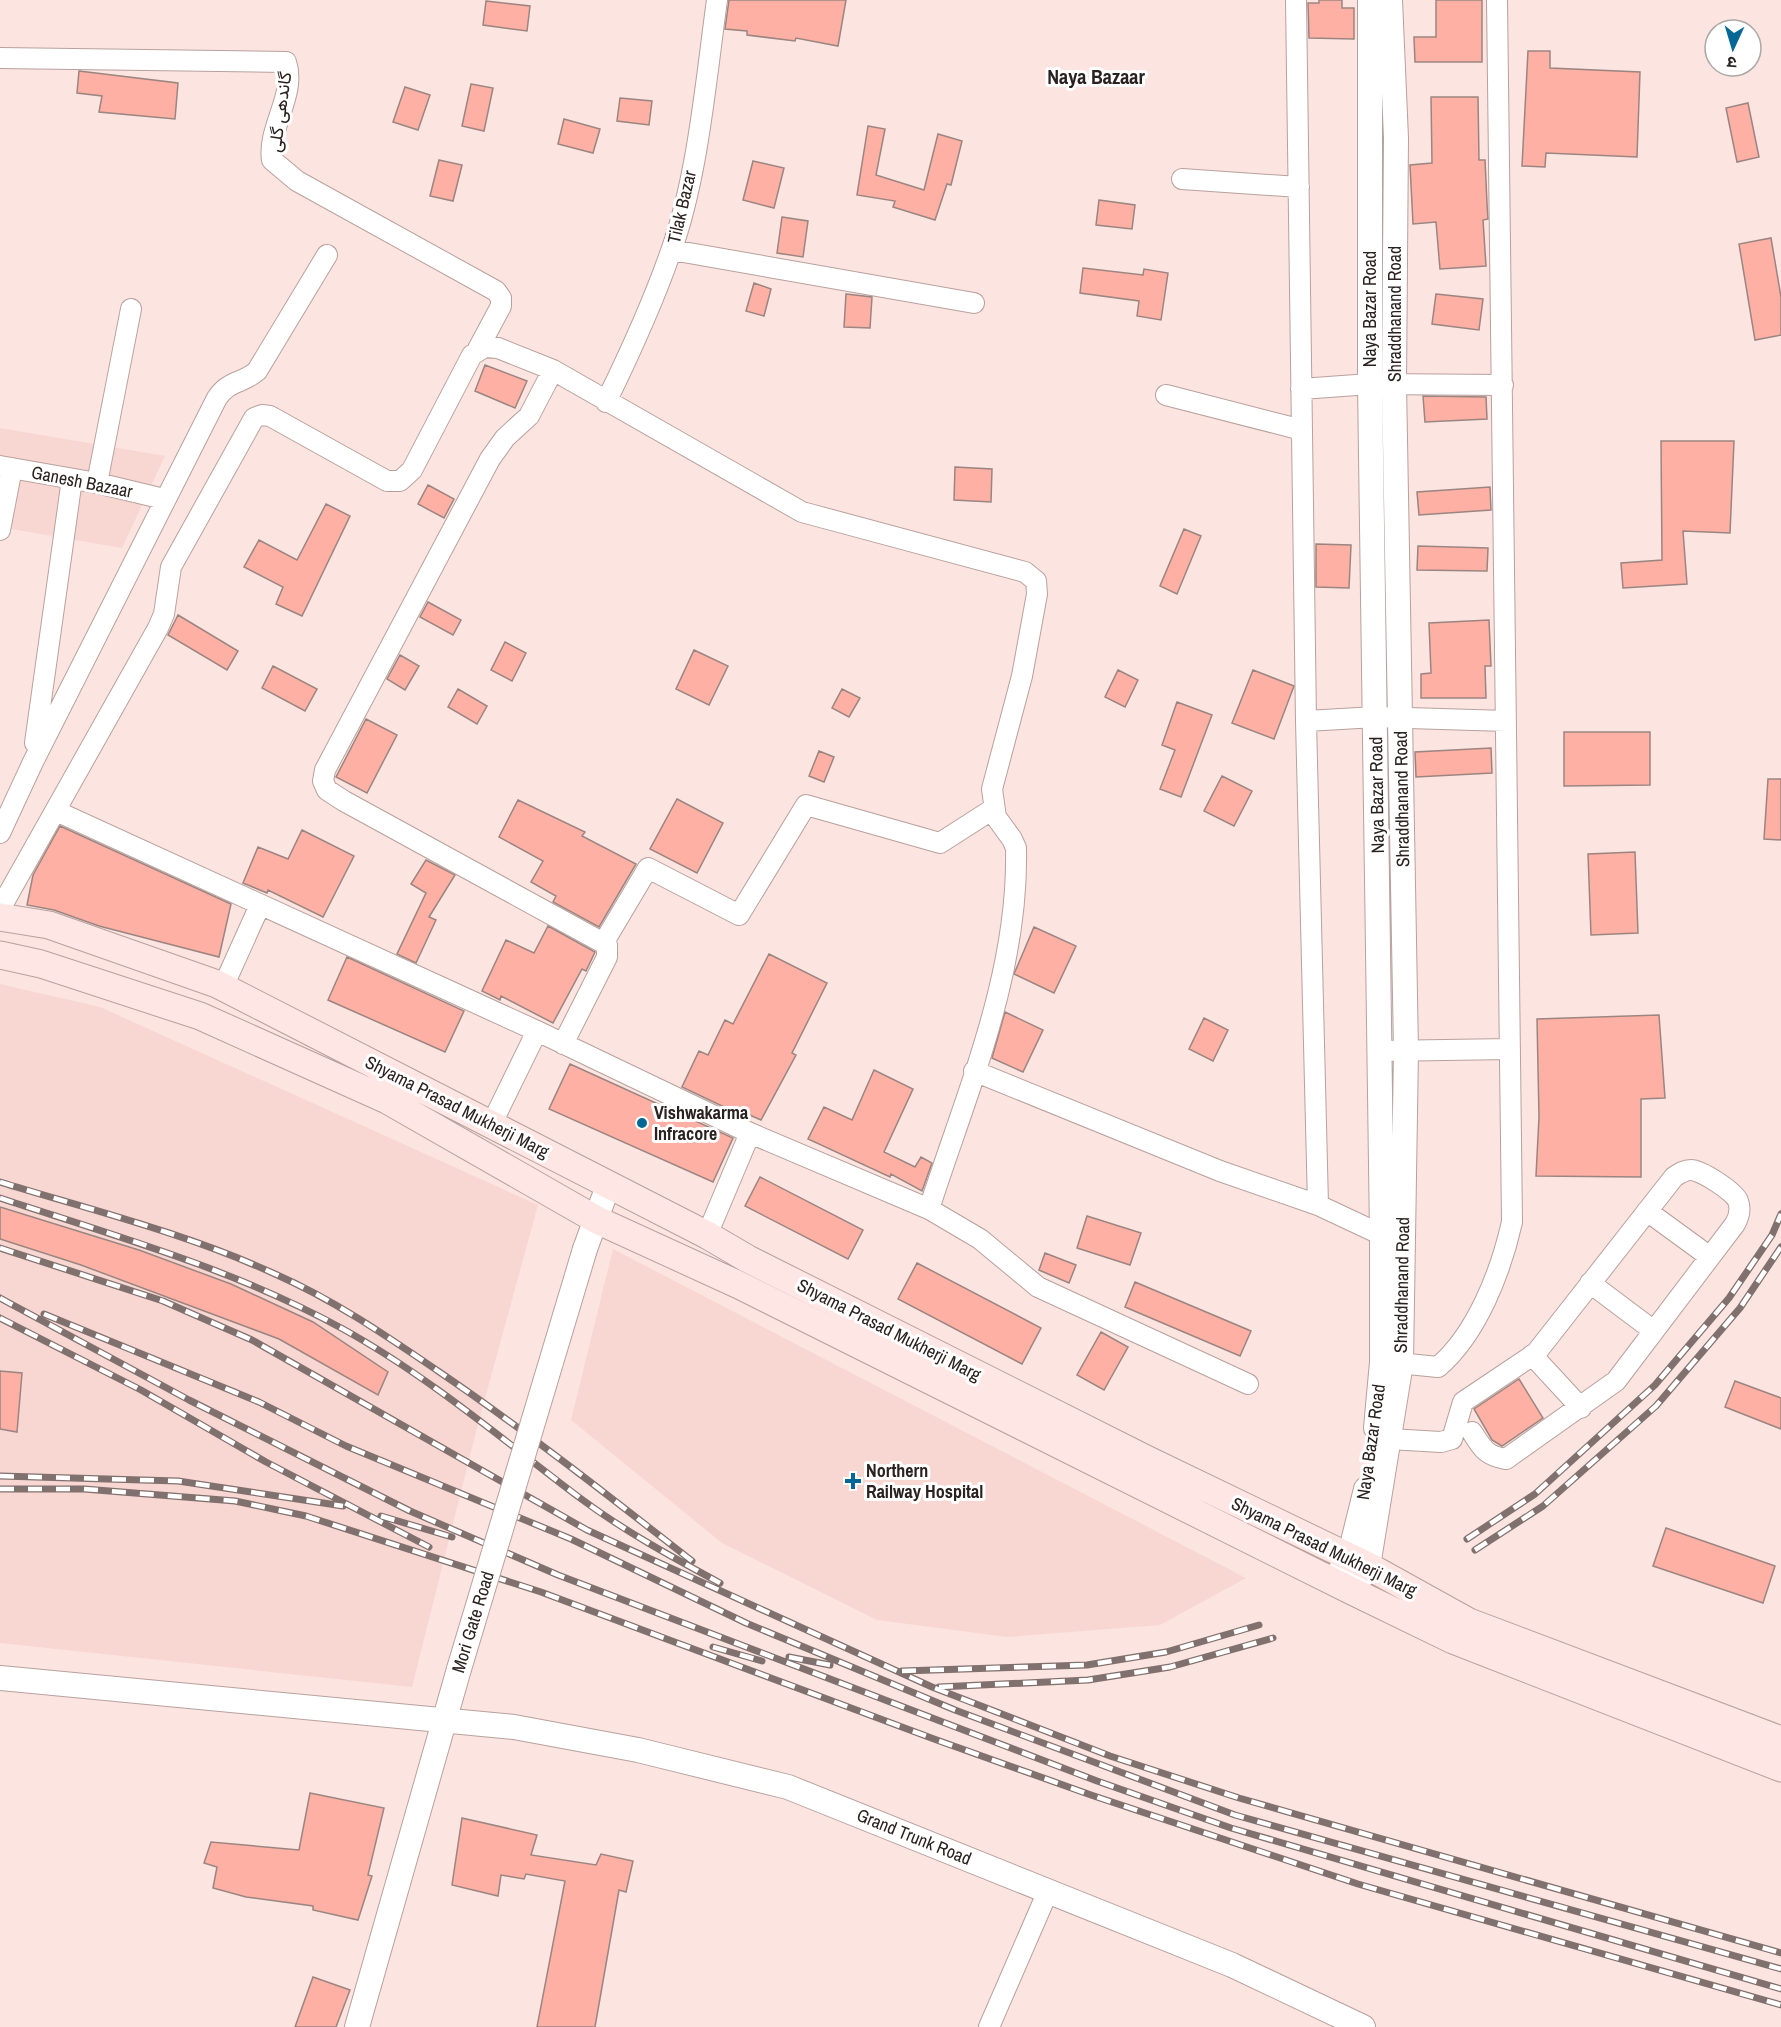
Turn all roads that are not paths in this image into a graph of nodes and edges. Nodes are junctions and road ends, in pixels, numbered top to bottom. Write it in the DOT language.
graph roads {
  1 [pos="717,0"];
  2 [pos="1296,0"];
  3 [pos="1370,0"];
  4 [pos="1390,0"];
  5 [pos="1497,0"];
  6 [pos="0,58"];
  7 [pos="1182,179"];
  8 [pos="1299,187"];
  9 [pos="672,250"];
  10 [pos="327,255"];
  11 [pos="974,303"];
  12 [pos="131,309"];
  13 [pos="478,349"];
  14 [pos="553,370"];
  15 [pos="1370,384"];
  16 [pos="1394,384"];
  17 [pos="1503,385"];
  18 [pos="1301,389"];
  19 [pos="1166,395"];
  20 [pos="606,402"];
  21 [pos="1302,430"];
  22 [pos="6,467"];
  23 [pos="72,479"];
  24 [pos="97,483"];
  25 [pos="164,499"];
  26 [pos="0,530"];
  27 [pos="1376,717"];
  28 [pos="1401,718"];
  29 [pos="1306,721"];
  30 [pos="1506,722"];
  31 [pos="33,762"];
  32 [pos="993,808"];
  33 [pos="56,811"];
  34 [pos="0,833"];
  35 [pos="260,904"];
  36 [pos="0,909"];
  37 [pos="0,916"];
  38 [pos="604,942"];
  39 [pos="0,955"];
  40 [pos="223,987"];
  41 [pos="537,1031"];
  42 [pos="562,1044"];
  43 [pos="1510,1049"];
  44 [pos="1406,1051"];
  45 [pos="1380,1052"];
  46 [pos="974,1071"];
  47 [pos="491,1125"];
  48 [pos="750,1133"];
  49 [pos="608,1186"];
  50 [pos="1318,1205"];
  51 [pos="929,1209"];
  52 [pos="1647,1211"];
  53 [pos="597,1220"];
  54 [pos="707,1235"];
  55 [pos="1382,1235"];
  56 [pos="1710,1257"];
  57 [pos="748,1259"];
  58 [pos="1590,1283"];
  59 [pos="739,1285"];
  60 [pos="1654,1331"];
  61 [pos="1532,1355"];
  62 [pos="1391,1362"];
  63 [pos="1248,1384"];
  64 [pos="1581,1408"];
  65 [pos="1473,1432"];
  66 [pos="1389,1439"];
  67 [pos="1358,1562"];
  68 [pos="1342,1586"];
  69 [pos="0,1678"];
  70 [pos="443,1720"];
  71 [pos="1781,1740"];
  72 [pos="1781,1768"];
  73 [pos="1048,1891"];
  74 [pos="357,2027"];
  75 [pos="989,2027"];
  76 [pos="1364,2027"];
  1 -- 9 [label="street, Tilak Bazar"];
  2 -- 8 [label="street"];
  3 -- 15 [label="street, Naya Bazar Road"];
  4 -- 16 [label="street, Shraddhanand Road"];
  5 -- 17 [label="street"];
  6 -- 13 [label="street, گاندھی گلی"];
  7 -- 8 [label="street"];
  8 -- 18 [label="street"];
  9 -- 11 [label="street"];
  9 -- 20 [label="street, Tilak Bazar"];
  10 -- 25 [label="street"];
  12 -- 24 [label="street"];
  13 -- 14 [label="street"];
  13 -- 33 [label="street"];
  14 -- 20 [label="street"];
  14 -- 38 [label="street"];
  15 -- 16 [label="street"];
  15 -- 18 [label="street"];
  15 -- 27 [label="street, Naya Bazar Road"];
  16 -- 17 [label="street"];
  16 -- 28 [label="street, Shraddhanand Road"];
  17 -- 30 [label="street"];
  18 -- 21 [label="street"];
  19 -- 21 [label="street"];
  20 -- 32 [label="street"];
  21 -- 29 [label="street"];
  22 -- 23 [label="street, Ganesh Bazaar"];
  22 -- 26 [label="street"];
  23 -- 24 [label="street, Ganesh Bazaar"];
  23 -- 31 [label="street"];
  24 -- 25 [label="street, Ganesh Bazaar"];
  25 -- 31 [label="street"];
  27 -- 28 [label="street"];
  27 -- 29 [label="street"];
  27 -- 45 [label="street, Naya Bazar Road"];
  28 -- 30 [label="street"];
  28 -- 44 [label="street, Shraddhanand Road"];
  29 -- 50 [label="street"];
  30 -- 43 [label="street"];
  31 -- 34 [label="street"];
  32 -- 38 [label="street"];
  32 -- 46 [label="street"];
  33 -- 35 [label="street"];
  33 -- 36 [label="street"];
  35 -- 40 [label="street"];
  35 -- 41 [label="street"];
  37 -- 40 [label="main road, Shyama Prasad Mukherji Marg"];
  38 -- 42 [label="street"];
  39 -- 53 [label="main road, Shyama Prasad Mukherji Marg"];
  40 -- 47 [label="main road, Shyama Prasad Mukherji Marg"];
  41 -- 42 [label="street"];
  41 -- 47 [label="street"];
  42 -- 48 [label="street"];
  43 -- 44 [label="street"];
  43 -- 62 [label="street"];
  44 -- 45 [label="street"];
  44 -- 62 [label="street, Shraddhanand Road"];
  45 -- 55 [label="street, Naya Bazar Road"];
  46 -- 50 [label="street"];
  46 -- 51 [label="street"];
  47 -- 49 [label="main road, Shyama Prasad Mukherji Marg"];
  48 -- 51 [label="street"];
  48 -- 54 [label="street"];
  49 -- 53 [label="street, Mori Gate Road"];
  49 -- 54 [label="main road, Shyama Prasad Mukherji Marg"];
  50 -- 55 [label="street"];
  51 -- 63 [label="street"];
  52 -- 56 [label="street"];
  52 -- 56 [label="street"];
  52 -- 58 [label="street"];
  53 -- 59 [label="main road, Shyama Prasad Mukherji Marg"];
  53 -- 70 [label="street, Mori Gate Road, bridge"];
  54 -- 57 [label="main road, Shyama Prasad Mukherji Marg"];
  55 -- 62 [label="street, Naya Bazar Road"];
  56 -- 60 [label="street"];
  57 -- 59 [label="main road"];
  57 -- 67 [label="main road, Shyama Prasad Mukherji Marg"];
  58 -- 60 [label="street"];
  58 -- 61 [label="street"];
  59 -- 68 [label="main road, Shyama Prasad Mukherji Marg"];
  60 -- 64 [label="street"];
  61 -- 64 [label="street"];
  61 -- 66 [label="street"];
  62 -- 66 [label="street, Shraddhanand Road"];
  62 -- 67 [label="street, Naya Bazar Road"];
  64 -- 65 [label="street"];
  66 -- 67 [label="street, Shraddhanand Road"];
  67 -- 68 [label="street, Naya Bazar Road"];
  67 -- 71 [label="main road, Shyama Prasad Mukherji Marg"];
  68 -- 72 [label="main road, Shyama Prasad Mukherji Marg"];
  69 -- 70 [label="street, Grand Trunk Road"];
  70 -- 73 [label="street, Grand Trunk Road"];
  70 -- 74 [label="street, Mori Gate Road"];
  73 -- 75 [label="street"];
  73 -- 76 [label="street, Grand Trunk Road"];
}
